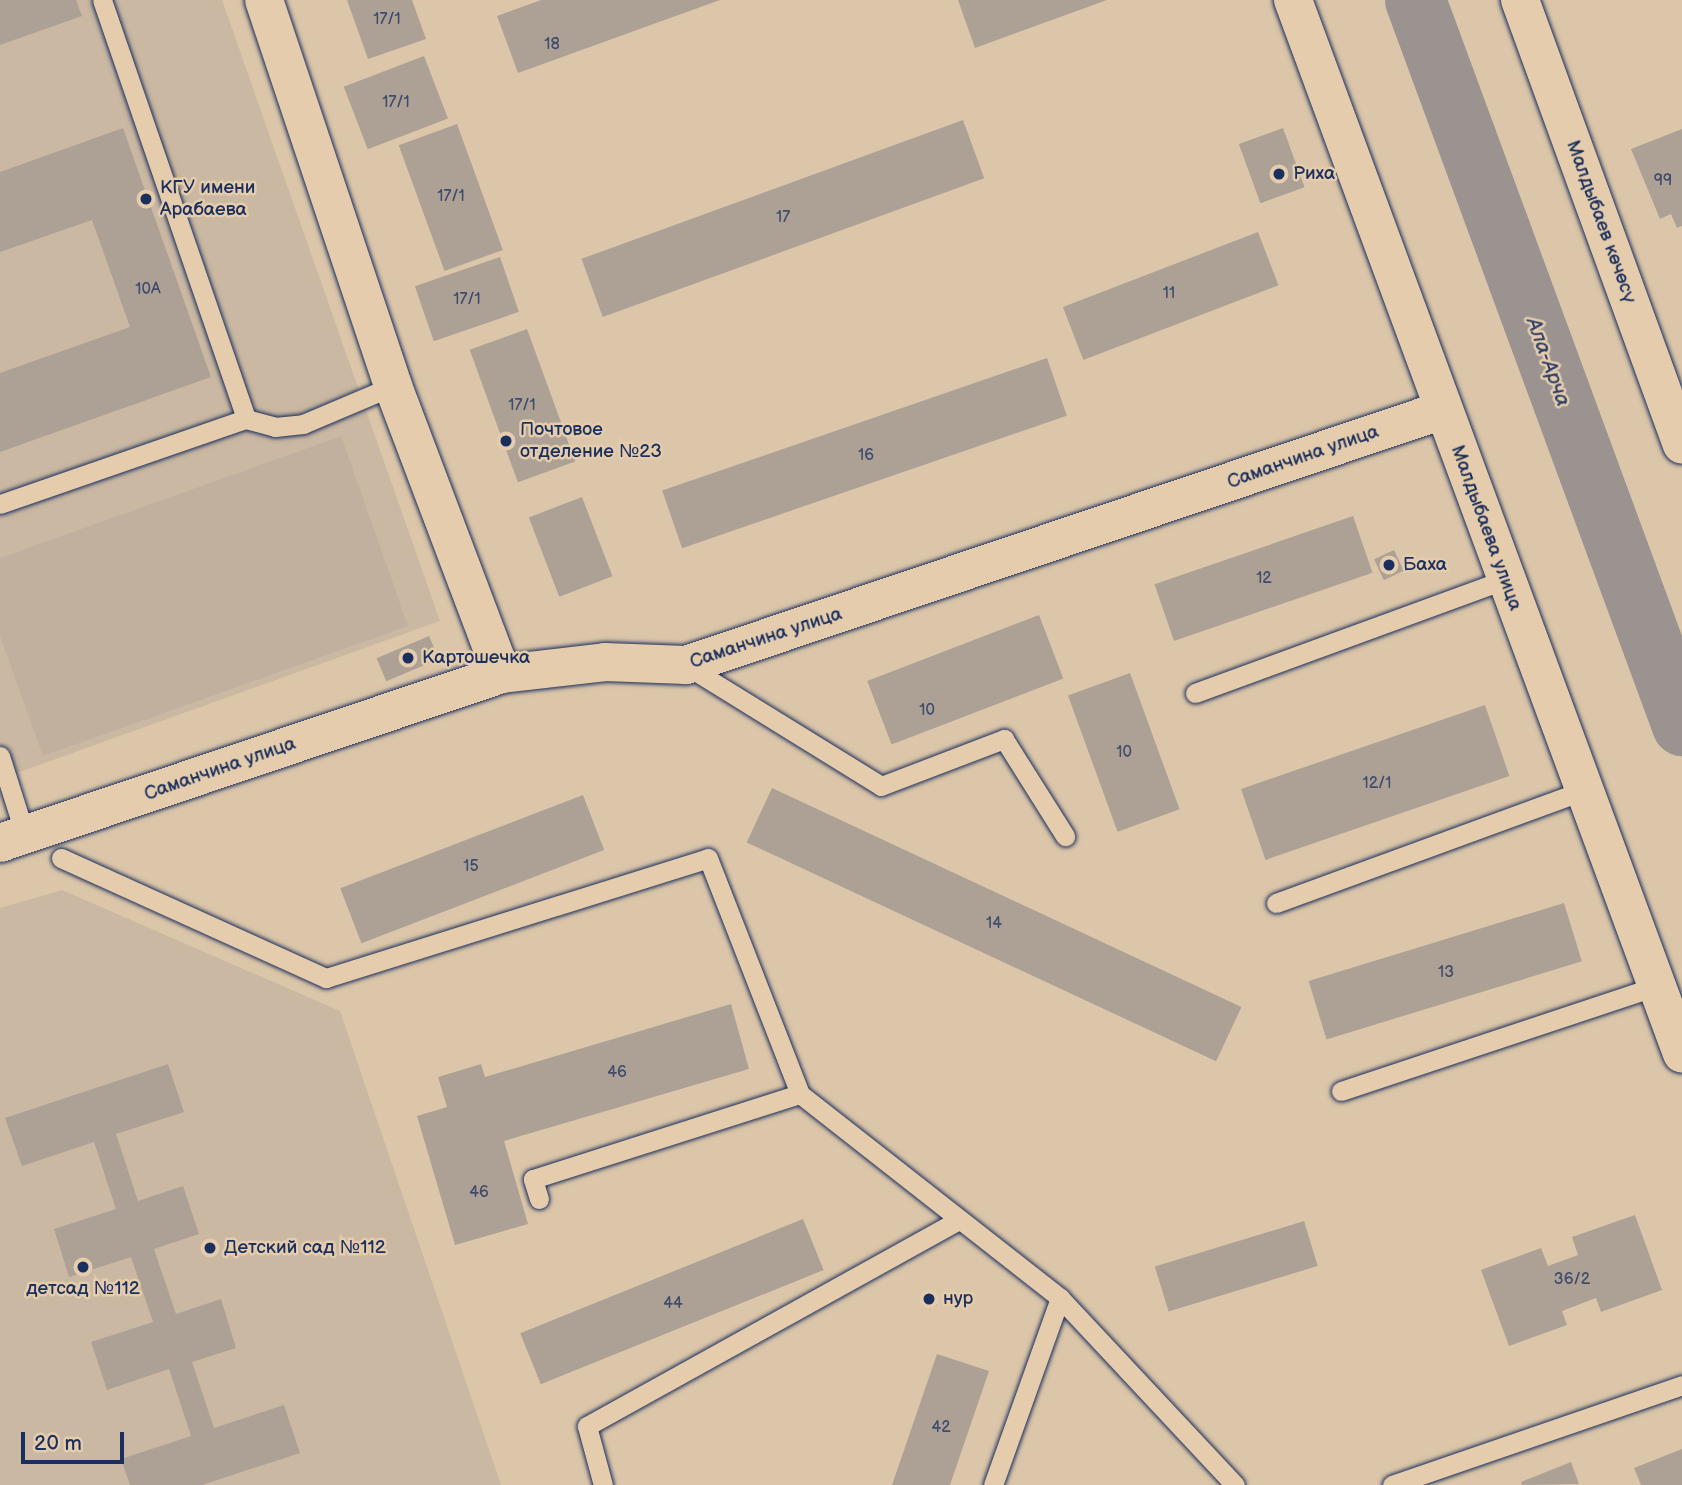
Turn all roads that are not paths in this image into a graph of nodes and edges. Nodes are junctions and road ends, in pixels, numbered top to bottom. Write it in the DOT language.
graph roads {
  1 [pos="102,0"];
  2 [pos="264,0"];
  3 [pos="1293,0"];
  4 [pos="1520,0"];
  5 [pos="393,386"];
  6 [pos="1443,410"];
  7 [pos="246,419"];
  8 [pos="1682,444"];
  9 [pos="0,504"];
  10 [pos="1504,580"];
  11 [pos="686,665"];
  12 [pos="502,674"];
  13 [pos="1195,693"];
  14 [pos="0,756"];
  15 [pos="1584,790"];
  16 [pos="1065,835"];
  17 [pos="13,839"];
  18 [pos="61,858"];
  19 [pos="1276,903"];
  20 [pos="1656,986"];
  21 [pos="1682,1054"];
  22 [pos="1341,1091"];
  23 [pos="800,1094"];
  24 [pos="539,1199"];
  25 [pos="957,1221"];
  26 [pos="1060,1298"];
  27 [pos="1682,1385"];
  28 [pos="603,1485"];
  29 [pos="993,1485"];
  30 [pos="1235,1485"];
  31 [pos="1392,1485"];
  1 -- 7 [label="lane"];
  2 -- 5 [label="street"];
  3 -- 6 [label="street, Малдыбаева улица"];
  4 -- 8 [label="street, Малдыбаев көчөсү"];
  5 -- 7 [label="lane"];
  5 -- 12 [label="street"];
  6 -- 10 [label="street, Малдыбаева улица"];
  6 -- 11 [label="street, Саманчина улица"];
  7 -- 9 [label="lane"];
  10 -- 13 [label="lane"];
  10 -- 15 [label="street, Малдыбаева улица"];
  11 -- 12 [label="street, Саманчина улица"];
  11 -- 16 [label="lane"];
  12 -- 17 [label="street, Саманчина улица"];
  14 -- 17 [label="lane"];
  15 -- 19 [label="lane"];
  15 -- 20 [label="street, Малдыбаева улица"];
  18 -- 23 [label="lane"];
  20 -- 21 [label="street, Малдыбаева улица"];
  20 -- 22 [label="lane"];
  23 -- 24 [label="lane"];
  23 -- 25 [label="lane"];
  25 -- 26 [label="lane"];
  25 -- 28 [label="lane"];
  26 -- 29 [label="lane"];
  26 -- 30 [label="lane"];
  27 -- 31 [label="lane"];
}
